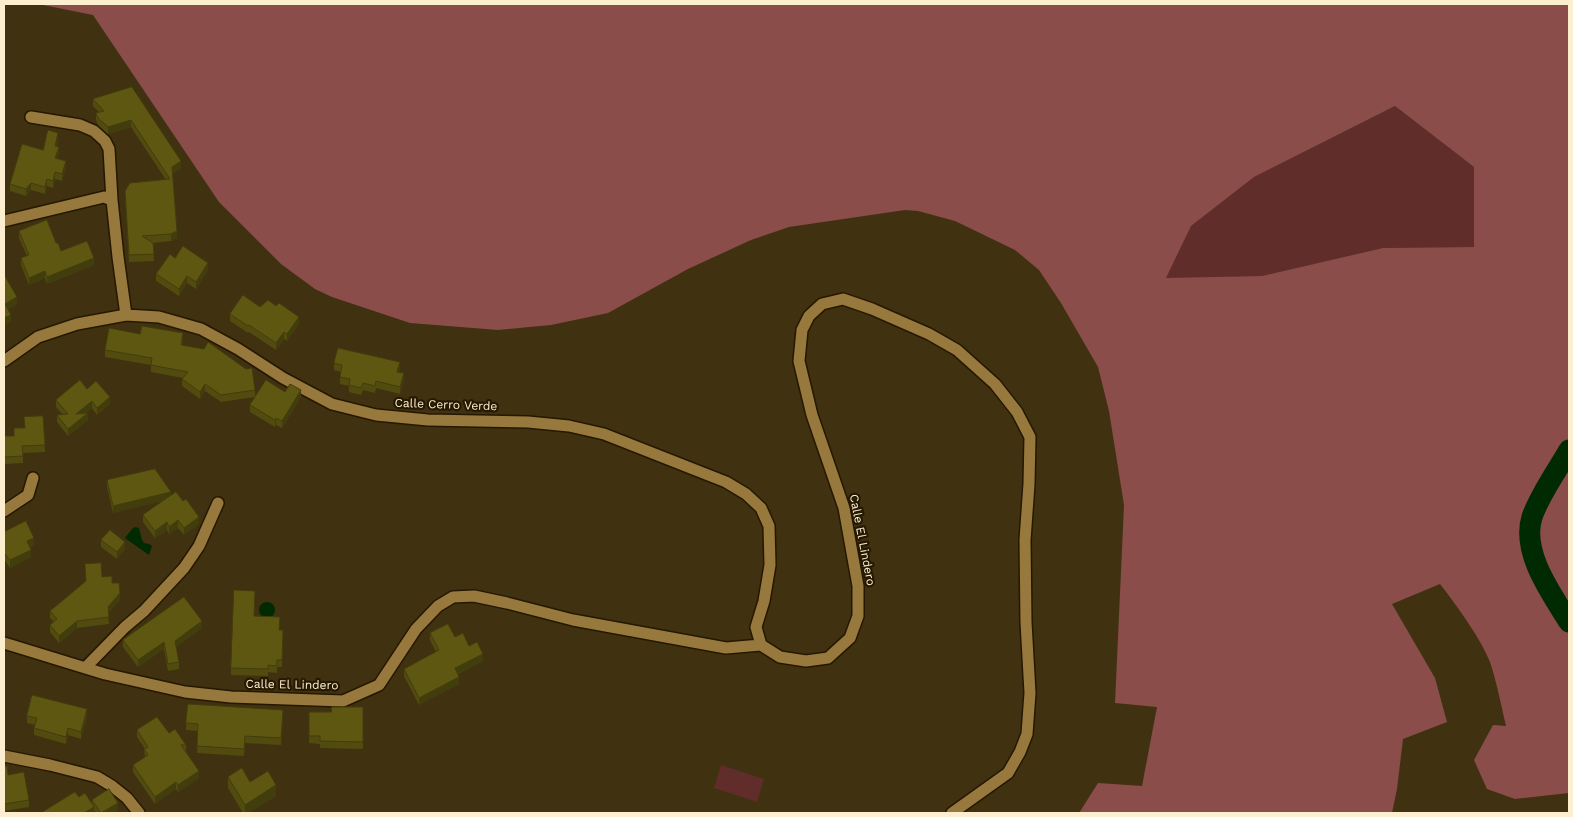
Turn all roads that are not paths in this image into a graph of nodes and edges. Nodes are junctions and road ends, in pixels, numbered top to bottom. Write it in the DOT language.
graph roads {
  1 [pos="31,117"];
  2 [pos="112,200"];
  3 [pos="4,222"];
  4 [pos="126,314"];
  5 [pos="4,361"];
  6 [pos="33,478"];
  7 [pos="218,503"];
  8 [pos="4,511"];
  9 [pos="4,643"];
  10 [pos="761,645"];
  11 [pos="86,667"];
  12 [pos="4,756"];
  13 [pos="139,813"];
  14 [pos="952,813"];
  1 -- 2 [label="street"];
  2 -- 3 [label="street"];
  2 -- 4 [label="street"];
  4 -- 5 [label="street, Calle Cerro Verde"];
  4 -- 10 [label="street, Calle Cerro Verde"];
  6 -- 8 [label="street"];
  7 -- 11 [label="street"];
  9 -- 11 [label="street, Calle El Lindero"];
  10 -- 11 [label="street, Calle El Lindero"];
  10 -- 14 [label="street, Calle El Lindero"];
  12 -- 13 [label="street"];
}
